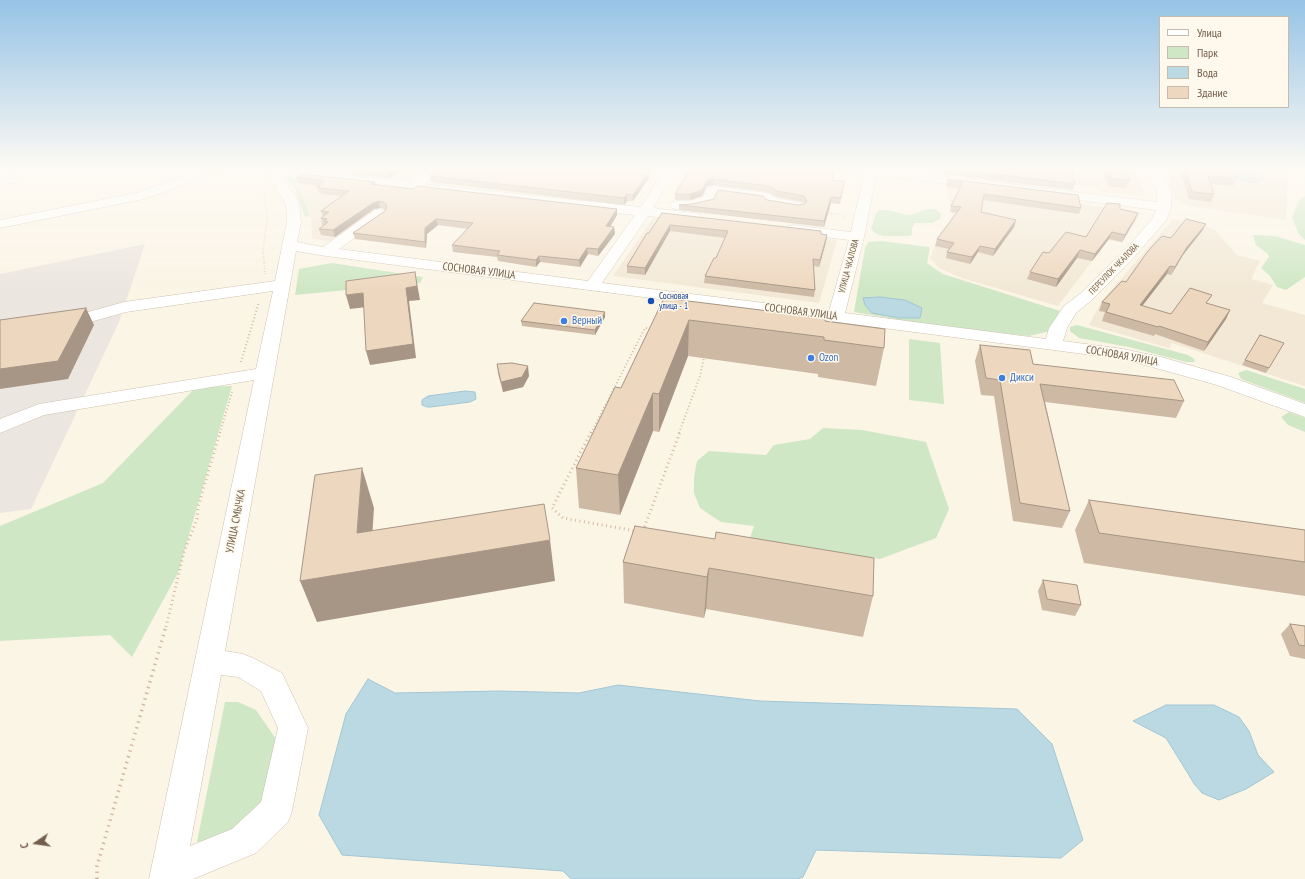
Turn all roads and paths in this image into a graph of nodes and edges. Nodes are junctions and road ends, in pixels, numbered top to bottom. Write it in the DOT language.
graph roads {
  1 [pos="74,209"];
  2 [pos="267,209"];
  3 [pos="293,209"];
  4 [pos="647,209"];
  5 [pos="802,209"];
  6 [pos="863,209"];
  7 [pos="1163,209"];
  8 [pos="380,213"];
  9 [pos="707,219"];
  10 [pos="0,224"];
  11 [pos="777,227"];
  12 [pos="858,233"];
  13 [pos="289,244"];
  14 [pos="326,252"];
  15 [pos="272,286"];
  16 [pos="592,286"];
  17 [pos="836,317"];
  18 [pos="45,325"];
  19 [pos="655,327"];
  20 [pos="1053,344"];
  21 [pos="704,358"];
  22 [pos="264,373"];
  23 [pos="236,378"];
  24 [pos="1305,411"];
  25 [pos="0,426"];
  26 [pos="209,661"];
  27 [pos="168,876"];
  28 [pos="97,879"];
  1 -- 10 [label="street"];
  2 -- 15 [label="path"];
  3 -- 13 [label="street, УЛИЦА СМЫЧКА"];
  4 -- 9 [label="street"];
  4 -- 16 [label="street"];
  5 -- 12 [label="path"];
  6 -- 12 [label="street, УЛИЦА ЧКАЛОВА"];
  7 -- 20 [label="street, ПЕРЕУЛОК ЧКАЛОВА"];
  8 -- 14 [label="street"];
  11 -- 12 [label="street"];
  12 -- 17 [label="street, УЛИЦА ЧКАЛОВА"];
  13 -- 14 [label="street, СОСНОВАЯ УЛИЦА"];
  13 -- 15 [label="street, УЛИЦА СМЫЧКА"];
  14 -- 16 [label="street, СОСНОВАЯ УЛИЦА"];
  15 -- 18 [label="street"];
  15 -- 22 [label="street, УЛИЦА СМЫЧКА"];
  15 -- 23 [label="path"];
  16 -- 17 [label="street, СОСНОВАЯ УЛИЦА"];
  17 -- 20 [label="street, СОСНОВАЯ УЛИЦА"];
  19 -- 21 [label="path"];
  20 -- 24 [label="street, СОСНОВАЯ УЛИЦА"];
  22 -- 23 [label="street"];
  22 -- 26 [label="street, УЛИЦА СМЫЧКА"];
  23 -- 25 [label="street"];
  23 -- 28 [label="path"];
  26 -- 27 [label="street, УЛИЦА СМЫЧКА"];
  26 -- 27 [label="street"];
}
